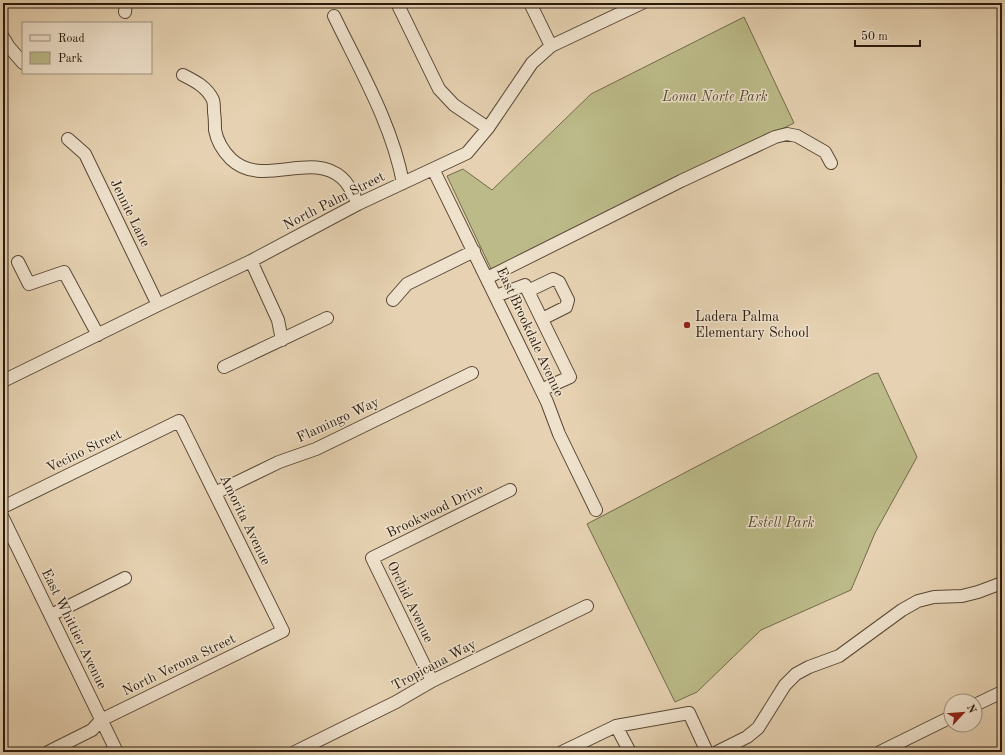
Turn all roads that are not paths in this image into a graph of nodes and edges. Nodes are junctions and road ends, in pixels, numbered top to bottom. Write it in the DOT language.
graph roads {
  1 [pos="398,3"];
  2 [pos="530,3"];
  3 [pos="642,3"];
  4 [pos="334,16"];
  5 [pos="3,36"];
  6 [pos="551,46"];
  7 [pos="22,62"];
  8 [pos="183,75"];
  9 [pos="488,128"];
  10 [pos="68,138"];
  11 [pos="831,164"];
  12 [pos="434,169"];
  13 [pos="403,183"];
  14 [pos="358,204"];
  15 [pos="474,251"];
  16 [pos="251,261"];
  17 [pos="18,262"];
  18 [pos="487,278"];
  19 [pos="528,291"];
  20 [pos="496,296"];
  21 [pos="393,300"];
  22 [pos="158,305"];
  23 [pos="327,318"];
  24 [pos="542,319"];
  25 [pos="98,334"];
  26 [pos="282,340"];
  27 [pos="224,367"];
  28 [pos="472,372"];
  29 [pos="3,381"];
  30 [pos="541,390"];
  31 [pos="178,421"];
  32 [pos="510,490"];
  33 [pos="215,494"];
  34 [pos="3,507"];
  35 [pos="596,510"];
  36 [pos="3,518"];
  37 [pos="372,558"];
  38 [pos="125,578"];
  39 [pos="1002,583"];
  40 [pos="587,606"];
  41 [pos="51,615"];
  42 [pos="283,631"];
  43 [pos="432,681"];
  44 [pos="1002,692"];
  45 [pos="983,702"];
  46 [pos="101,720"];
  47 [pos="943,721"];
  48 [pos="616,726"];
  49 [pos="48,752"];
  50 [pos="117,752"];
  51 [pos="295,752"];
  52 [pos="562,752"];
  53 [pos="630,752"];
  54 [pos="707,752"];
  55 [pos="717,752"];
  56 [pos="880,752"];
  1 -- 9 [label="street"];
  2 -- 6 [label="street"];
  3 -- 6 [label="street, North Palm Street"];
  4 -- 13 [label="street"];
  5 -- 7 [label="street"];
  6 -- 9 [label="street, North Palm Street"];
  8 -- 14 [label="street"];
  9 -- 12 [label="street, North Palm Street"];
  10 -- 22 [label="street, Jennie Lane"];
  11 -- 18 [label="street"];
  12 -- 13 [label="street, North Palm Street"];
  12 -- 15 [label="street, East Brookdale Avenue"];
  13 -- 14 [label="street, North Palm Street"];
  14 -- 16 [label="street, North Palm Street"];
  15 -- 18 [label="street, East Brookdale Avenue"];
  15 -- 21 [label="street"];
  16 -- 22 [label="street, North Palm Street"];
  16 -- 26 [label="street"];
  17 -- 25 [label="street"];
  18 -- 20 [label="street, East Brookdale Avenue"];
  19 -- 20 [label="street"];
  19 -- 24 [label="street"];
  19 -- 24 [label="street"];
  20 -- 30 [label="street, East Brookdale Avenue"];
  22 -- 25 [label="street, North Palm Street"];
  23 -- 26 [label="street"];
  24 -- 30 [label="street"];
  25 -- 29 [label="street, North Palm Street"];
  26 -- 27 [label="street"];
  28 -- 33 [label="street, Flamingo Way"];
  30 -- 35 [label="street, East Brookdale Avenue"];
  31 -- 33 [label="street, Amorita Avenue"];
  31 -- 34 [label="street, Vecino Street"];
  32 -- 37 [label="street, Brookwood Drive"];
  33 -- 42 [label="street, Amorita Avenue"];
  36 -- 41 [label="street, East Whittier Avenue"];
  37 -- 43 [label="street, Orchid Avenue"];
  38 -- 41 [label="street"];
  39 -- 55 [label="street"];
  40 -- 43 [label="street, Tropicana Way"];
  41 -- 46 [label="street, East Whittier Avenue"];
  42 -- 46 [label="street, North Verona Street"];
  43 -- 51 [label="street, Tropicana Way"];
  44 -- 45 [label="street"];
  46 -- 49 [label="street, North Verona Street"];
  46 -- 50 [label="street, East Whittier Avenue"];
  47 -- 56 [label="street"];
  48 -- 52 [label="street"];
  48 -- 53 [label="street"];
  48 -- 54 [label="street"];
}
